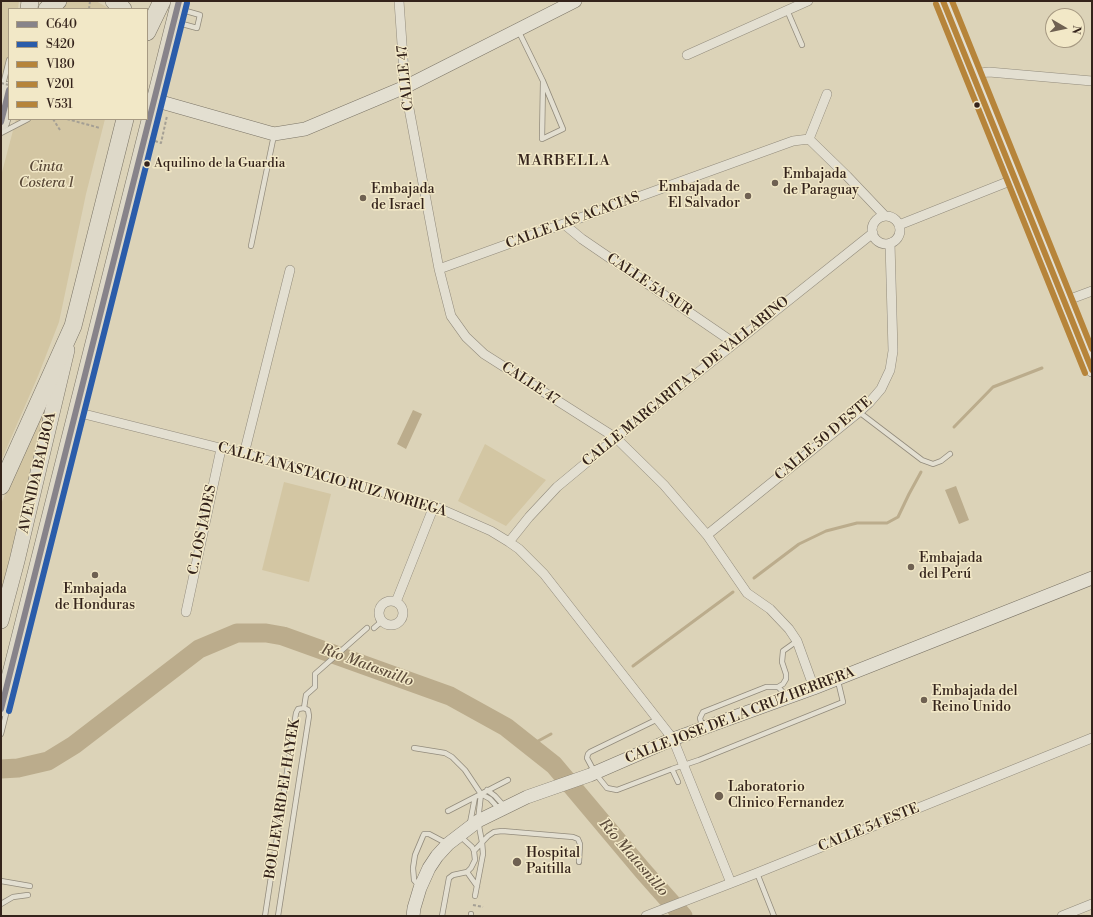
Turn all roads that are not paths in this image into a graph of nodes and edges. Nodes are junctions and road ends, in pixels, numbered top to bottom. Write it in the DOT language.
graph roads {
  1 [pos="58,1"];
  2 [pos="114,1"];
  3 [pos="154,1"];
  4 [pos="399,1"];
  5 [pos="808,1"];
  6 [pos="943,1"];
  7 [pos="570,2"];
  8 [pos="48,8"];
  9 [pos="122,8"];
  10 [pos="173,8"];
  11 [pos="787,10"];
  12 [pos="148,27"];
  13 [pos="148,30"];
  14 [pos="518,30"];
  15 [pos="802,45"];
  16 [pos="687,55"];
  17 [pos="8,64"];
  18 [pos="972,74"];
  19 [pos="542,81"];
  20 [pos="1092,81"];
  21 [pos="405,87"];
  22 [pos="1,92"];
  23 [pos="8,94"];
  24 [pos="827,94"];
  25 [pos="154,100"];
  26 [pos="26,120"];
  27 [pos="125,120"];
  28 [pos="1,122"];
  29 [pos="1,133"];
  30 [pos="274,134"];
  31 [pos="809,139"];
  32 [pos="1015,179"];
  33 [pos="885,216"];
  34 [pos="564,224"];
  35 [pos="899,225"];
  36 [pos="873,233"];
  37 [pos="890,243"];
  38 [pos="252,246"];
  39 [pos="439,269"];
  40 [pos="290,270"];
  41 [pos="1092,291"];
  42 [pos="1065,301"];
  43 [pos="73,326"];
  44 [pos="734,343"];
  45 [pos="1092,370"];
  46 [pos="76,412"];
  47 [pos="859,412"];
  48 [pos="616,438"];
  49 [pos="221,449"];
  50 [pos="244,454"];
  51 [pos="950,454"];
  52 [pos="1,486"];
  53 [pos="434,506"];
  54 [pos="707,535"];
  55 [pos="509,542"];
  56 [pos="1092,578"];
  57 [pos="396,602"];
  58 [pos="186,612"];
  59 [pos="1,621"];
  60 [pos="382,621"];
  61 [pos="367,628"];
  62 [pos="374,628"];
  63 [pos="797,641"];
  64 [pos="18,644"];
  65 [pos="1,674"];
  66 [pos="838,679"];
  67 [pos="778,687"];
  68 [pos="814,688"];
  69 [pos="784,699"];
  70 [pos="304,708"];
  71 [pos="1,709"];
  72 [pos="658,719"];
  73 [pos="702,728"];
  74 [pos="1,734"];
  75 [pos="1092,738"];
  76 [pos="673,739"];
  77 [pos="414,748"];
  78 [pos="683,765"];
  79 [pos="672,769"];
  80 [pos="592,774"];
  81 [pos="508,780"];
  82 [pos="678,782"];
  83 [pos="487,790"];
  84 [pos="481,794"];
  85 [pos="475,797"];
  86 [pos="503,809"];
  87 [pos="448,810"];
  88 [pos="469,828"];
  89 [pos="482,842"];
  90 [pos="448,844"];
  91 [pos="474,851"];
  92 [pos="579,862"];
  93 [pos="467,872"];
  94 [pos="758,873"];
  95 [pos="1,881"];
  96 [pos="731,883"];
  97 [pos="30,886"];
  98 [pos="477,886"];
  99 [pos="420,888"];
  100 [pos="28,895"];
  101 [pos="475,896"];
  102 [pos="1,904"];
  103 [pos="1092,904"];
  104 [pos="265,916"];
  105 [pos="278,916"];
  106 [pos="413,916"];
  107 [pos="442,916"];
  108 [pos="646,916"];
  109 [pos="774,916"];
  110 [pos="1062,916"];
  1 -- 8 [label="highway"];
  2 -- 9 [label="highway"];
  3 -- 12 [label="highway"];
  4 -- 21 [label="street, CALLE 47"];
  5 -- 11 [label="street"];
  6 -- 18 [label="street"];
  7 -- 14 [label="street"];
  10 -- 10 [label="lane"];
  10 -- 13 [label="highway"];
  10 -- 25 [label="main road, AVENIDA BALBOA"];
  11 -- 15 [label="lane"];
  11 -- 16 [label="street"];
  14 -- 19 [label="lane"];
  14 -- 21 [label="street"];
  17 -- 22 [label="lane"];
  18 -- 20 [label="street"];
  18 -- 32 [label="street"];
  19 -- 19 [label="lane"];
  21 -- 30 [label="street"];
  21 -- 39 [label="street, CALLE 47"];
  23 -- 28 [label="highway"];
  24 -- 31 [label="street"];
  25 -- 30 [label="street"];
  25 -- 46 [label="main road, AVENIDA BALBOA"];
  26 -- 29 [label="lane"];
  27 -- 43 [label="highway, AVENIDA BALBOA"];
  30 -- 38 [label="lane"];
  31 -- 33 [label="street"];
  31 -- 34 [label="street, CALLE LAS ACACIAS"];
  32 -- 35 [label="street"];
  32 -- 42 [label="street"];
  33 -- 35 [label="street"];
  33 -- 36 [label="street"];
  34 -- 39 [label="street, CALLE LAS ACACIAS"];
  34 -- 44 [label="street, CALLE 5A SUR"];
  35 -- 37 [label="street"];
  36 -- 37 [label="street"];
  36 -- 44 [label="street, CALLE MARGARITA A. DE VALLARINO"];
  37 -- 47 [label="street, CALLE 50 D ESTE"];
  39 -- 48 [label="street, CALLE 47"];
  40 -- 50 [label="street"];
  41 -- 42 [label="street"];
  42 -- 45 [label="street"];
  43 -- 52 [label="highway, AVENIDA BALBOA"];
  43 -- 59 [label="main road, AVENIDA BALBOA"];
  44 -- 48 [label="street, CALLE MARGARITA A. DE VALLARINO"];
  46 -- 49 [label="street, CALLE ANASTACIO RUIZ NORIEGA"];
  46 -- 64 [label="main road, AVENIDA BALBOA"];
  47 -- 51 [label="lane"];
  47 -- 54 [label="street, CALLE 50 D ESTE"];
  48 -- 54 [label="street, CALLE 47"];
  48 -- 55 [label="street, CALLE MARGARITA A. DE VALLARINO"];
  49 -- 50 [label="street, CALLE ANASTACIO RUIZ NORIEGA"];
  49 -- 58 [label="street, C. LOS JADES"];
  50 -- 53 [label="street, CALLE ANASTACIO RUIZ NORIEGA"];
  53 -- 55 [label="street, CALLE ANASTACIO RUIZ NORIEGA"];
  53 -- 57 [label="street"];
  54 -- 63 [label="street, CALLE 47"];
  55 -- 72 [label="street, CALLE ANASTACIO RUIZ NORIEGA"];
  56 -- 66 [label="street, CALLE JOSE DE LA CRUZ HERRERA"];
  57 -- 60 [label="street"];
  57 -- 60 [label="street"];
  60 -- 62 [label="lane"];
  61 -- 70 [label="lane"];
  63 -- 67 [label="lane"];
  63 -- 68 [label="street, CALLE 47"];
  64 -- 65 [label="main road"];
  64 -- 71 [label="main road, AVENIDA BALBOA"];
  64 -- 74 [label="lane"];
  66 -- 68 [label="street, CALLE JOSE DE LA CRUZ HERRERA"];
  66 -- 78 [label="lane"];
  67 -- 69 [label="lane"];
  67 -- 73 [label="lane"];
  68 -- 69 [label="street, CALLE JOSE DE LA CRUZ HERRERA"];
  69 -- 73 [label="street, CALLE JOSE DE LA CRUZ HERRERA"];
  70 -- 104 [label="lane, BOULEVARD EL HAYEK"];
  70 -- 105 [label="lane, BOULEVARD EL HAYEK"];
  72 -- 76 [label="street, CALLE ANASTACIO RUIZ NORIEGA"];
  72 -- 80 [label="lane"];
  73 -- 76 [label="street, CALLE JOSE DE LA CRUZ HERRERA"];
  75 -- 94 [label="street, CALLE 54 ESTE"];
  76 -- 78 [label="street, CALLE ANASTACIO RUIZ NORIEGA"];
  76 -- 80 [label="street, CALLE JOSE DE LA CRUZ HERRERA"];
  77 -- 84 [label="lane"];
  78 -- 79 [label="lane"];
  78 -- 96 [label="street, CALLE ANASTACIO RUIZ NORIEGA"];
  79 -- 80 [label="lane"];
  79 -- 82 [label="lane"];
  80 -- 86 [label="street, CALLE JOSE DE LA CRUZ HERRERA"];
  81 -- 83 [label="lane"];
  83 -- 84 [label="lane"];
  83 -- 86 [label="lane"];
  84 -- 85 [label="lane"];
  84 -- 86 [label="lane"];
  84 -- 88 [label="lane"];
  85 -- 87 [label="lane"];
  85 -- 88 [label="lane"];
  86 -- 88 [label="street, CALLE JOSE DE LA CRUZ HERRERA"];
  88 -- 89 [label="lane"];
  88 -- 90 [label="street, CALLE JOSE DE LA CRUZ HERRERA"];
  88 -- 91 [label="lane"];
  89 -- 91 [label="lane"];
  89 -- 92 [label="lane"];
  89 -- 98 [label="lane"];
  90 -- 99 [label="street, CALLE JOSE DE LA CRUZ HERRERA"];
  90 -- 99 [label="lane"];
  91 -- 93 [label="lane"];
  93 -- 98 [label="lane"];
  93 -- 107 [label="lane"];
  94 -- 96 [label="street, CALLE 54 ESTE"];
  94 -- 109 [label="lane"];
  95 -- 97 [label="lane"];
  96 -- 108 [label="street, CALLE 54 ESTE"];
  98 -- 101 [label="lane"];
  99 -- 106 [label="street, CALLE JOSE DE LA CRUZ HERRERA"];
  100 -- 102 [label="lane"];
  103 -- 110 [label="street"];
}
